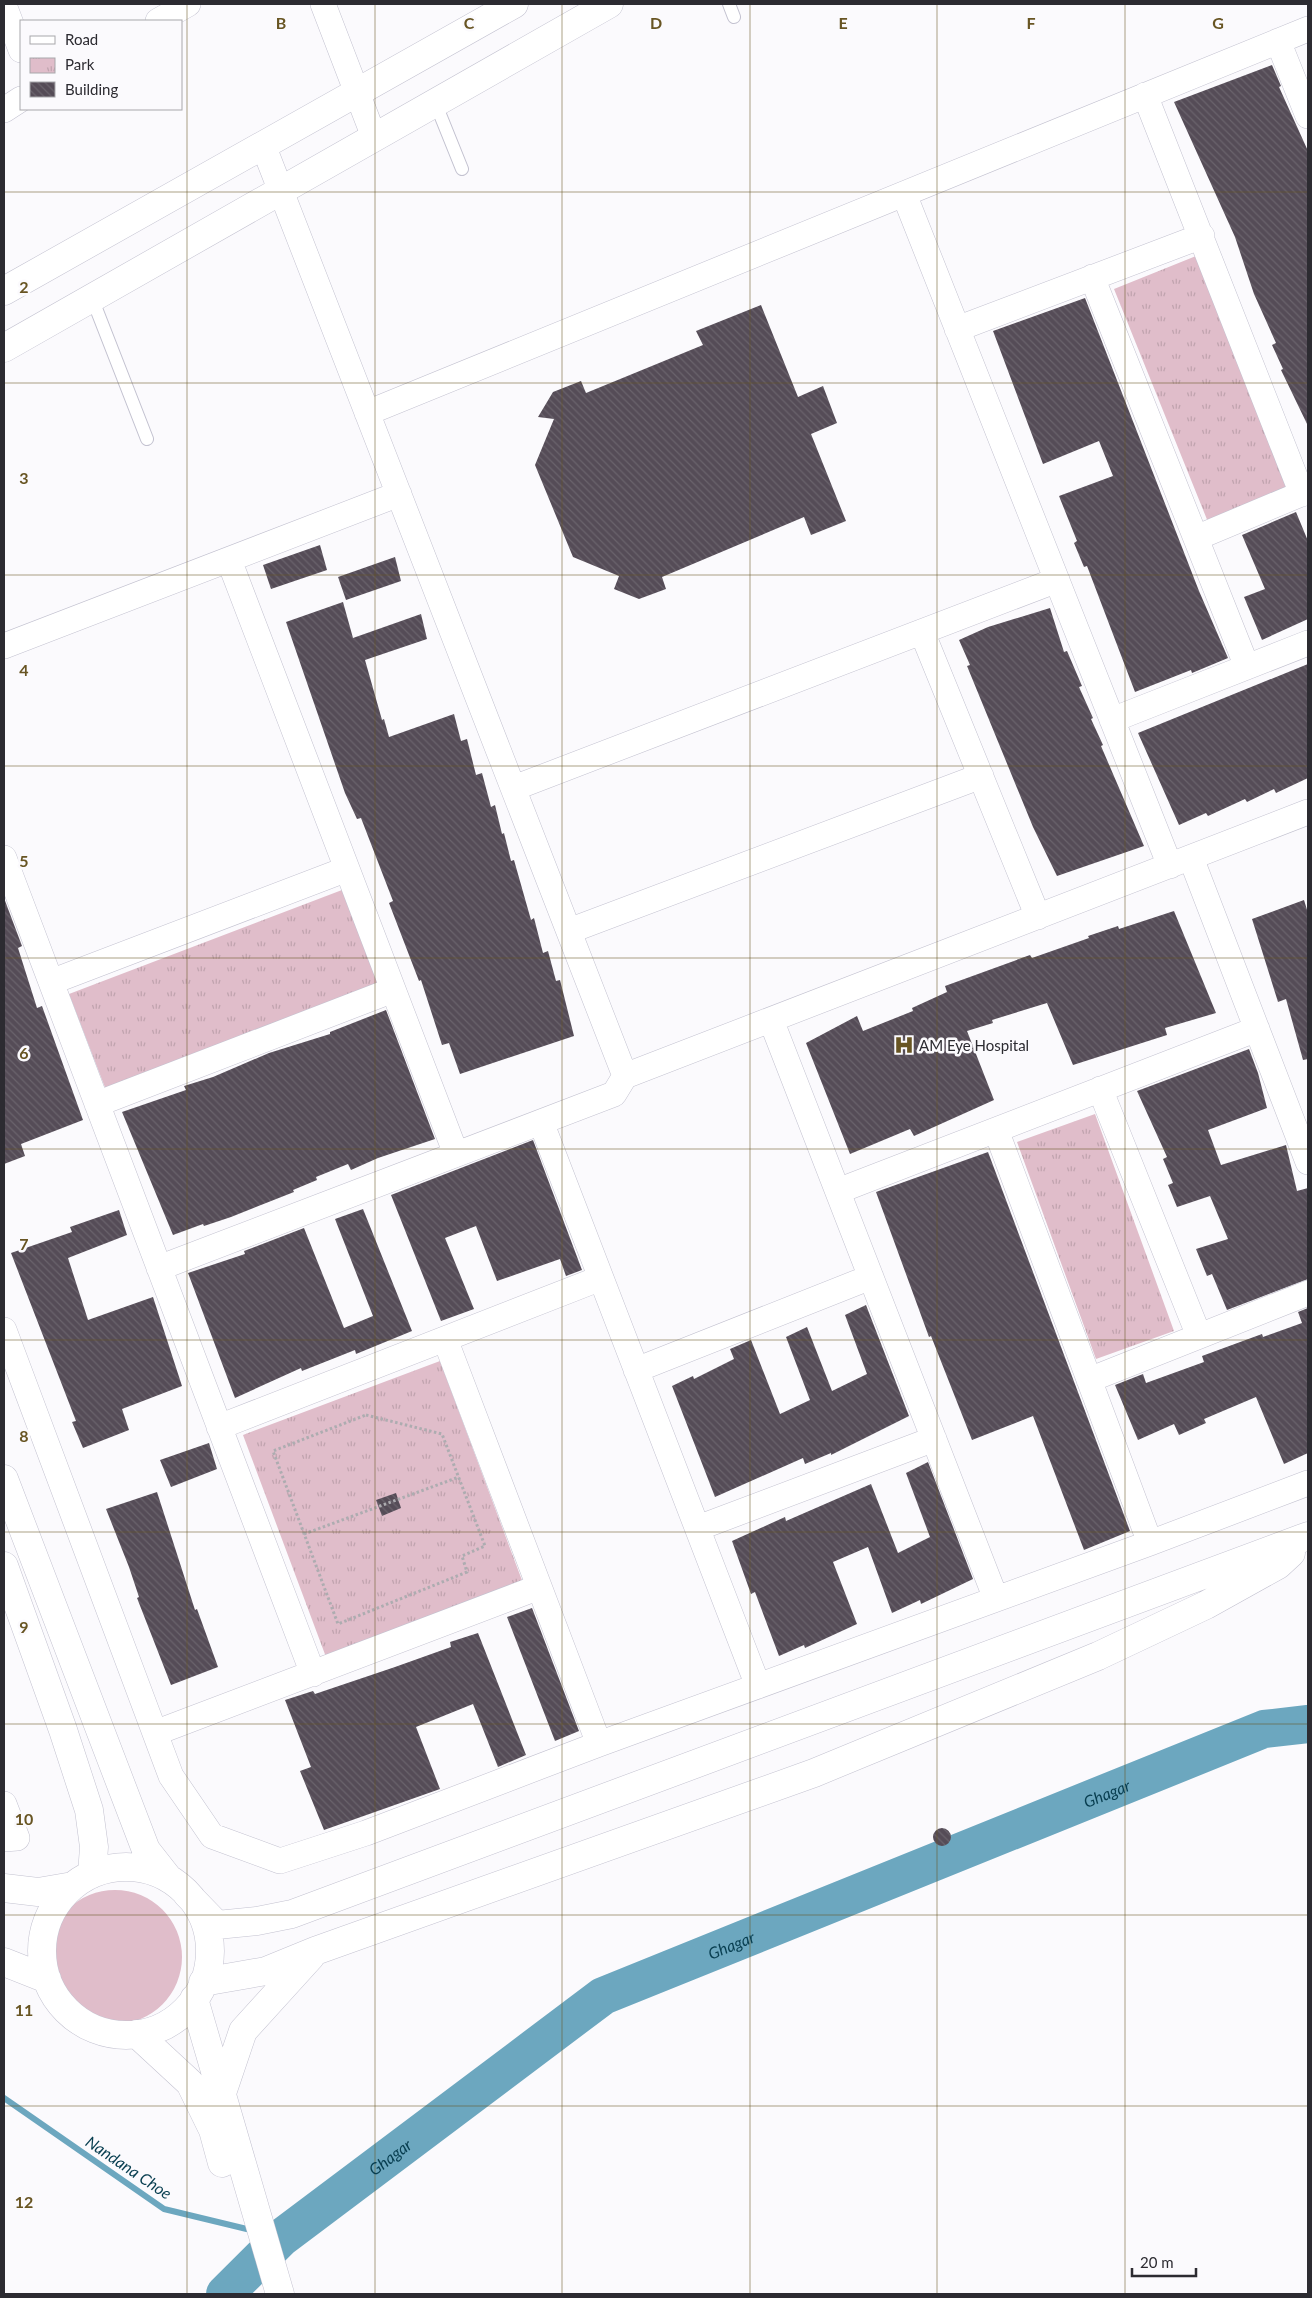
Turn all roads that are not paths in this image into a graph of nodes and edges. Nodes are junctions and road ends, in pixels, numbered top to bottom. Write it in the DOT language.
graph roads {
  1 [pos="188,4"];
  2 [pos="323,4"];
  3 [pos="514,4"];
  4 [pos="608,4"];
  5 [pos="729,4"];
  6 [pos="4,5"];
  7 [pos="159,14"];
  8 [pos="734,17"];
  9 [pos="1308,29"];
  10 [pos="1278,41"];
  11 [pos="20,47"];
  12 [pos="356,93"];
  13 [pos="1146,95"];
  14 [pos="20,100"];
  15 [pos="435,102"];
  16 [pos="4,110"];
  17 [pos="1308,116"];
  18 [pos="374,137"];
  19 [pos="263,146"];
  20 [pos="462,169"];
  21 [pos="282,190"];
  22 [pos="904,194"];
  23 [pos="1202,236"];
  24 [pos="1092,277"];
  25 [pos="4,292"];
  26 [pos="92,298"];
  27 [pos="958,329"];
  28 [pos="4,348"];
  29 [pos="367,413"];
  30 [pos="147,439"];
  31 [pos="1305,493"];
  32 [pos="399,494"];
  33 [pos="1196,538"];
  34 [pos="229,560"];
  35 [pos="1057,580"];
  36 [pos="922,632"];
  37 [pos="1308,643"];
  38 [pos="4,646"];
  39 [pos="1247,667"];
  40 [pos="1112,720"];
  41 [pos="981,776"];
  42 [pos="514,788"];
  43 [pos="1308,812"];
  44 [pos="4,858"];
  45 [pos="1181,862"];
  46 [pos="347,869"];
  47 [pos="1038,917"];
  48 [pos="569,931"];
  49 [pos="50,982"];
  50 [pos="393,990"];
  51 [pos="771,1020"];
  52 [pos="1257,1029"];
  53 [pos="625,1076"];
  54 [pos="1100,1090"];
  55 [pos="97,1104"];
  56 [pos="541,1122"];
  57 [pos="996,1130"];
  58 [pos="456,1154"];
  59 [pos="1308,1162"];
  60 [pos="838,1191"];
  61 [pos="159,1268"];
  62 [pos="871,1277"];
  63 [pos="601,1278"];
  64 [pos="1308,1293"];
  65 [pos="4,1330"];
  66 [pos="1199,1336"];
  67 [pos="445,1339"];
  68 [pos="636,1370"];
  69 [pos="1089,1380"];
  70 [pos="219,1427"];
  71 [pos="934,1439"];
  72 [pos="4,1478"];
  73 [pos="1308,1483"];
  74 [pos="698,1528"];
  75 [pos="1308,1538"];
  76 [pos="1150,1543"];
  77 [pos="4,1566"];
  78 [pos="540,1588"];
  79 [pos="996,1599"];
  80 [pos="313,1674"];
  81 [pos="758,1686"];
  82 [pos="155,1734"];
  83 [pos="599,1744"];
  84 [pos="4,1804"];
  85 [pos="4,1840"];
  86 [pos="83,1880"];
  87 [pos="178,1886"];
  88 [pos="4,1888"];
  89 [pos="315,1951"];
  90 [pos="4,1962"];
  91 [pos="47,1979"];
  92 [pos="198,1991"];
  93 [pos="148,2031"];
  94 [pos="222,2093"];
  95 [pos="260,2294"];
  96 [pos="280,2294"];
  1 -- 7 [label="street"];
  2 -- 12 [label="street"];
  3 -- 12 [label="street"];
  4 -- 15 [label="street"];
  5 -- 8 [label="lane"];
  6 -- 11 [label="street"];
  9 -- 10 [label="street"];
  10 -- 13 [label="street"];
  10 -- 17 [label="street"];
  12 -- 18 [label="street"];
  12 -- 19 [label="street"];
  13 -- 22 [label="street"];
  13 -- 23 [label="street"];
  14 -- 16 [label="street"];
  15 -- 18 [label="street"];
  15 -- 20 [label="lane"];
  18 -- 21 [label="street"];
  19 -- 21 [label="street"];
  19 -- 25 [label="street"];
  21 -- 26 [label="street"];
  21 -- 29 [label="street"];
  22 -- 27 [label="street"];
  22 -- 29 [label="street"];
  23 -- 24 [label="street"];
  23 -- 31 [label="street"];
  24 -- 27 [label="street"];
  24 -- 33 [label="street"];
  26 -- 28 [label="street"];
  26 -- 30 [label="lane"];
  27 -- 35 [label="street"];
  29 -- 32 [label="street"];
  31 -- 33 [label="street"];
  32 -- 34 [label="street"];
  32 -- 42 [label="street"];
  33 -- 39 [label="street"];
  34 -- 38 [label="street"];
  34 -- 46 [label="street"];
  35 -- 36 [label="street"];
  35 -- 40 [label="street"];
  36 -- 41 [label="street"];
  36 -- 42 [label="street"];
  37 -- 39 [label="street"];
  39 -- 40 [label="street"];
  40 -- 45 [label="street"];
  41 -- 47 [label="street"];
  41 -- 48 [label="street"];
  42 -- 48 [label="street"];
  43 -- 45 [label="street"];
  44 -- 49 [label="street"];
  45 -- 47 [label="street"];
  45 -- 52 [label="street"];
  46 -- 49 [label="street"];
  46 -- 50 [label="street"];
  47 -- 51 [label="street"];
  48 -- 53 [label="street"];
  49 -- 55 [label="street"];
  50 -- 55 [label="street"];
  50 -- 58 [label="street"];
  51 -- 53 [label="street"];
  51 -- 60 [label="street"];
  52 -- 54 [label="street"];
  52 -- 59 [label="street"];
  53 -- 56 [label="street"];
  54 -- 57 [label="street"];
  54 -- 66 [label="street"];
  55 -- 61 [label="street"];
  56 -- 58 [label="street"];
  56 -- 63 [label="street"];
  57 -- 60 [label="street"];
  57 -- 69 [label="street"];
  58 -- 61 [label="street"];
  60 -- 62 [label="street"];
  61 -- 70 [label="street"];
  62 -- 68 [label="street"];
  62 -- 71 [label="street"];
  63 -- 67 [label="street"];
  63 -- 68 [label="street"];
  64 -- 66 [label="street"];
  65 -- 82 [label="street"];
  66 -- 69 [label="street"];
  67 -- 70 [label="street"];
  67 -- 78 [label="street"];
  68 -- 74 [label="street"];
  69 -- 76 [label="street"];
  70 -- 80 [label="street"];
  71 -- 74 [label="street"];
  71 -- 79 [label="street"];
  72 -- 87 [label="street"];
  73 -- 76 [label="street"];
  74 -- 81 [label="street"];
  75 -- 87 [label="street"];
  75 -- 89 [label="street"];
  76 -- 79 [label="street"];
  77 -- 86 [label="street"];
  78 -- 80 [label="street"];
  78 -- 83 [label="street"];
  79 -- 81 [label="street"];
  80 -- 82 [label="street"];
  81 -- 83 [label="street"];
  82 -- 83 [label="street"];
  84 -- 85 [label="street"];
  86 -- 87 [label="street"];
  86 -- 88 [label="street"];
  86 -- 91 [label="street"];
  87 -- 92 [label="street"];
  89 -- 92 [label="street"];
  89 -- 94 [label="street"];
  90 -- 91 [label="street"];
  91 -- 93 [label="street"];
  92 -- 93 [label="street"];
  92 -- 94 [label="street"];
  93 -- 95 [label="street"];
  94 -- 96 [label="street"];
}
